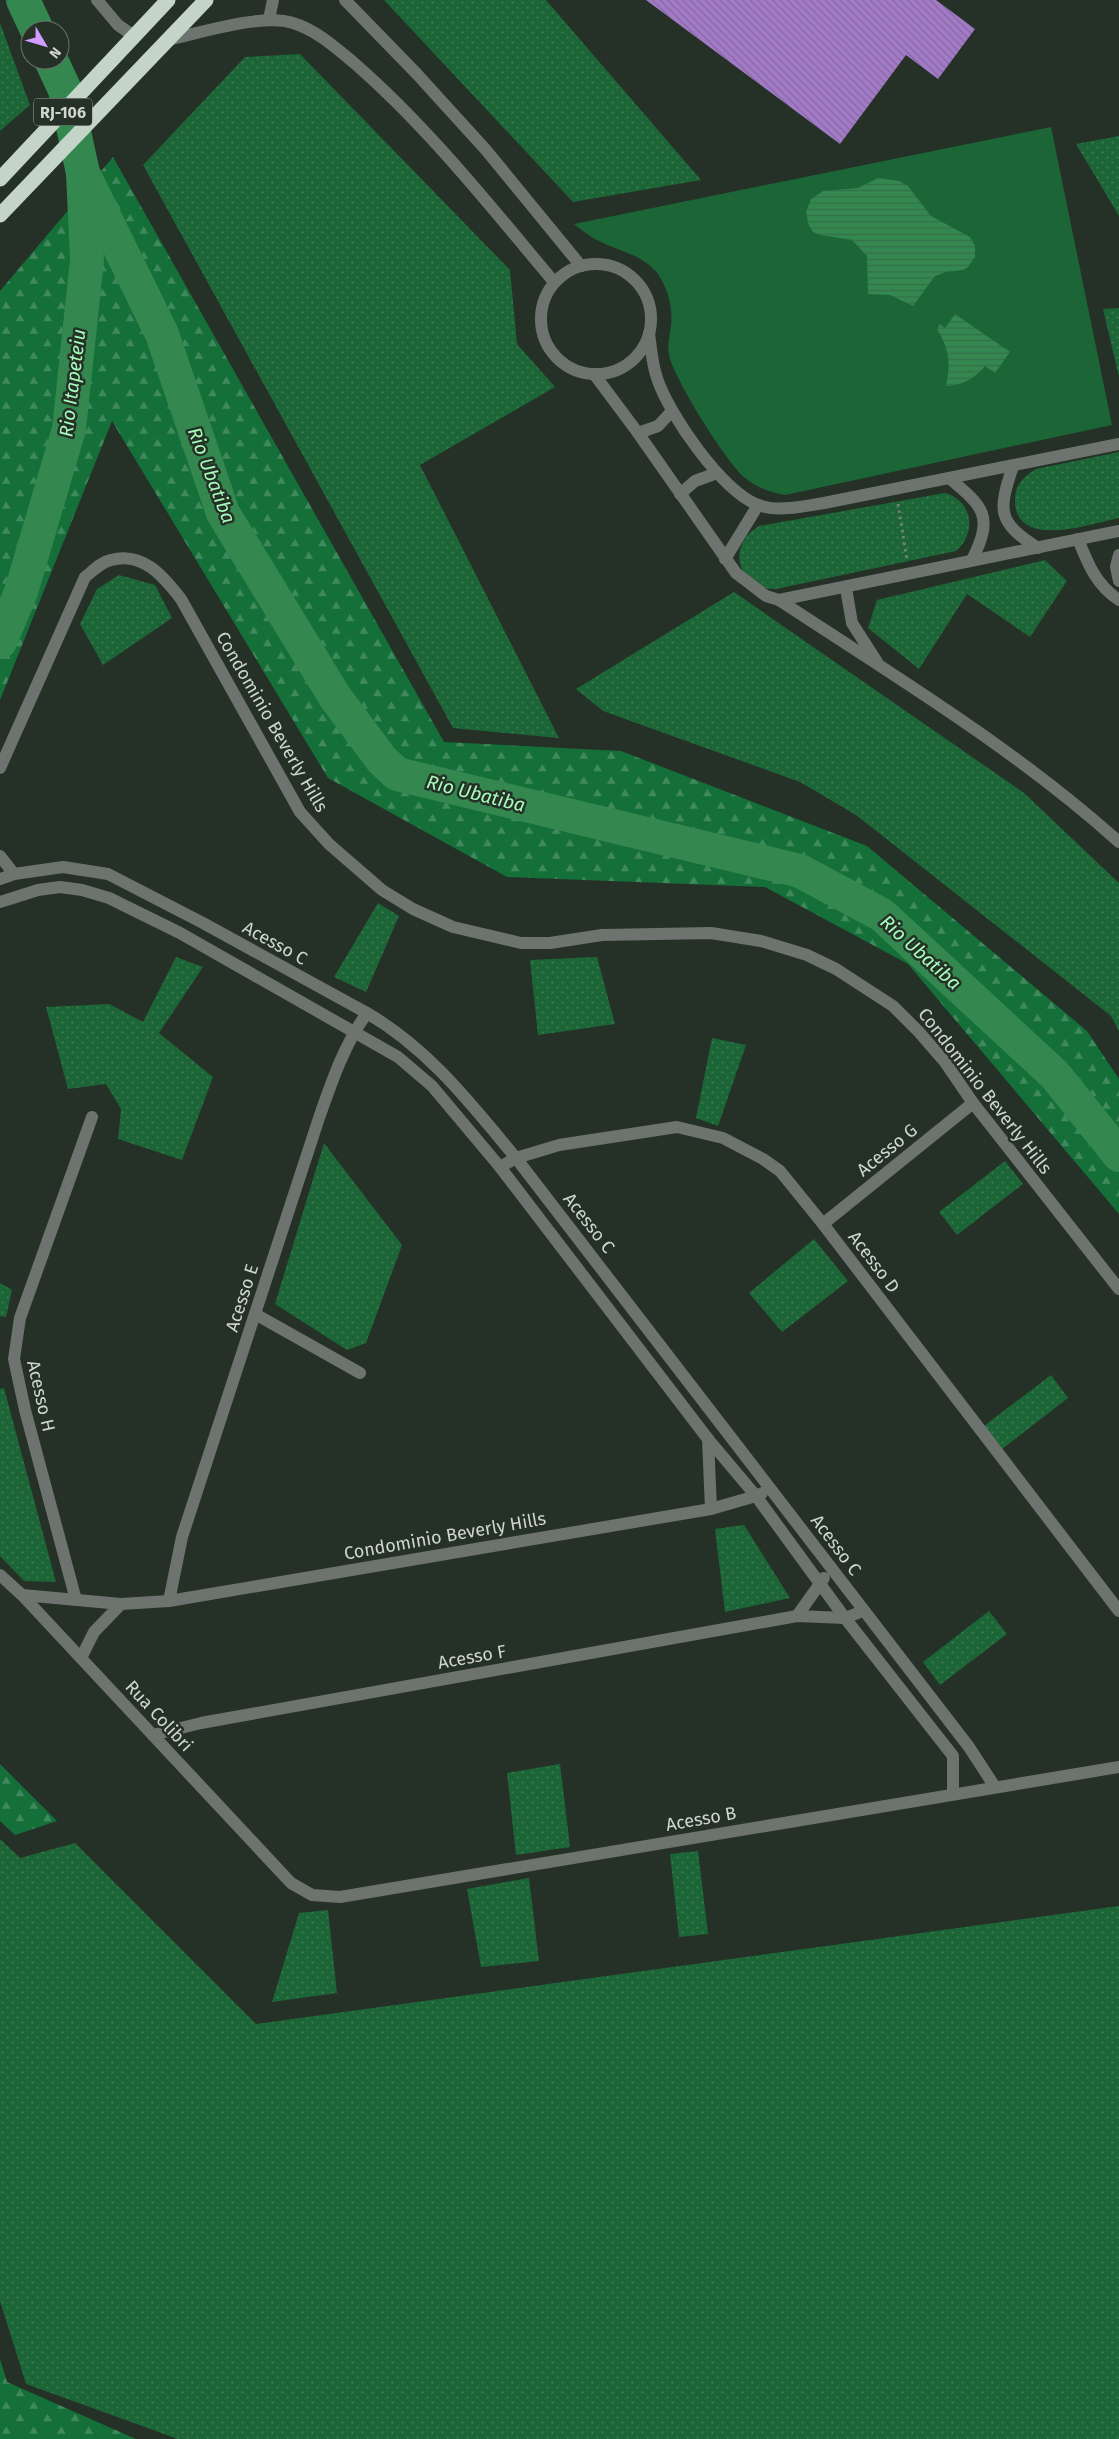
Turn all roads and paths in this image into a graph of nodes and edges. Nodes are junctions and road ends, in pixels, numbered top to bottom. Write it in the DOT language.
graph roads {
  1 [pos="96,0"];
  2 [pos="168,0"];
  3 [pos="206,0"];
  4 [pos="273,0"];
  5 [pos="344,0"];
  6 [pos="269,19"];
  7 [pos="134,36"];
  8 [pos="167,40"];
  9 [pos="0,179"];
  10 [pos="0,215"];
  11 [pos="581,266"];
  12 [pos="554,282"];
  13 [pos="649,333"];
  14 [pos="594,374"];
  15 [pos="672,411"];
  16 [pos="638,433"];
  17 [pos="1119,444"];
  18 [pos="1013,466"];
  19 [pos="717,473"];
  20 [pos="949,478"];
  21 [pos="895,489"];
  22 [pos="680,494"];
  23 [pos="758,505"];
  24 [pos="1119,531"];
  25 [pos="1078,540"];
  26 [pos="1038,548"];
  27 [pos="1119,555"];
  28 [pos="725,559"];
  29 [pos="972,560"];
  30 [pos="910,574"];
  31 [pos="1119,581"];
  32 [pos="846,588"];
  33 [pos="779,600"];
  34 [pos="1119,600"];
  35 [pos="879,666"];
  36 [pos="0,768"];
  37 [pos="1119,842"];
  38 [pos="0,856"];
  39 [pos="14,874"];
  40 [pos="0,879"];
  41 [pos="0,902"];
  42 [pos="367,1013"];
  43 [pos="353,1032"];
  44 [pos="972,1103"];
  45 [pos="92,1117"];
  46 [pos="516,1158"];
  47 [pos="500,1167"];
  48 [pos="823,1224"];
  49 [pos="1119,1289"];
  50 [pos="255,1314"];
  51 [pos="360,1373"];
  52 [pos="708,1439"];
  53 [pos="771,1487"];
  54 [pos="756,1496"];
  55 [pos="711,1509"];
  56 [pos="833,1570"];
  57 [pos="0,1575"];
  58 [pos="819,1582"];
  59 [pos="22,1595"];
  60 [pos="76,1600"];
  61 [pos="169,1601"];
  62 [pos="121,1604"];
  63 [pos="863,1611"];
  64 [pos="1119,1611"];
  65 [pos="797,1616"];
  66 [pos="845,1618"];
  67 [pos="81,1658"];
  68 [pos="153,1735"];
  69 [pos="969,1747"];
  70 [pos="953,1756"];
  71 [pos="1119,1767"];
  72 [pos="995,1787"];
  73 [pos="954,1794"];
  74 [pos="291,1883"];
  1 -- 7 [label="street"];
  2 -- 7 [label="highway, RJ-106"];
  3 -- 8 [label="highway, RJ-106"];
  4 -- 6 [label="street"];
  5 -- 11 [label="street"];
  6 -- 8 [label="street"];
  6 -- 12 [label="street"];
  7 -- 9 [label="highway, RJ-106"];
  8 -- 10 [label="highway, RJ-106"];
  11 -- 12 [label="street"];
  11 -- 13 [label="street"];
  12 -- 14 [label="street"];
  13 -- 14 [label="street"];
  13 -- 15 [label="street"];
  14 -- 16 [label="street"];
  15 -- 16 [label="street"];
  15 -- 19 [label="street"];
  16 -- 22 [label="street"];
  17 -- 18 [label="street"];
  18 -- 20 [label="street"];
  18 -- 26 [label="street"];
  19 -- 22 [label="street"];
  19 -- 23 [label="street"];
  20 -- 21 [label="street"];
  20 -- 29 [label="street"];
  21 -- 23 [label="street"];
  21 -- 30 [label="path"];
  22 -- 28 [label="street"];
  23 -- 28 [label="street"];
  24 -- 25 [label="street"];
  25 -- 26 [label="street"];
  25 -- 34 [label="street"];
  26 -- 29 [label="street"];
  27 -- 31 [label="street"];
  28 -- 33 [label="street"];
  29 -- 30 [label="street"];
  30 -- 32 [label="street"];
  32 -- 33 [label="street"];
  32 -- 35 [label="street"];
  33 -- 35 [label="street"];
  35 -- 37 [label="street"];
  36 -- 44 [label="street, Condominio Beverly Hills"];
  38 -- 39 [label="street"];
  39 -- 40 [label="street, Acesso C"];
  39 -- 42 [label="street, Acesso C"];
  41 -- 43 [label="street, Acesso C"];
  42 -- 43 [label="street, Acesso E"];
  42 -- 46 [label="street, Acesso C"];
  43 -- 47 [label="street, Acesso C"];
  43 -- 50 [label="street, Acesso E"];
  44 -- 48 [label="street, Acesso G"];
  44 -- 49 [label="street, Condominio Beverly Hills"];
  45 -- 60 [label="street, Acesso H"];
  46 -- 47 [label="street, Acesso D"];
  46 -- 48 [label="street, Acesso D"];
  46 -- 53 [label="street, Acesso C"];
  47 -- 52 [label="street, Acesso C"];
  48 -- 64 [label="street, Acesso D"];
  50 -- 51 [label="street"];
  50 -- 61 [label="street, Acesso E"];
  52 -- 54 [label="street, Acesso C"];
  52 -- 55 [label="street"];
  53 -- 54 [label="street, Condominio Beverly Hills"];
  53 -- 56 [label="street, Acesso C"];
  54 -- 55 [label="street, Condominio Beverly Hills"];
  54 -- 58 [label="street, Acesso C"];
  55 -- 61 [label="street, Condominio Beverly Hills"];
  56 -- 58 [label="street"];
  56 -- 63 [label="street, Acesso C"];
  57 -- 59 [label="street, Rua Colibri"];
  58 -- 65 [label="street"];
  58 -- 66 [label="street, Acesso C"];
  59 -- 60 [label="street, Condominio Beverly Hills"];
  59 -- 67 [label="street, Rua Colibri"];
  60 -- 62 [label="street, Condominio Beverly Hills"];
  61 -- 62 [label="street, Condominio Beverly Hills"];
  62 -- 67 [label="street"];
  63 -- 66 [label="street, Acesso F"];
  63 -- 69 [label="street, Acesso C"];
  65 -- 66 [label="street, Acesso F"];
  65 -- 68 [label="street, Acesso F"];
  66 -- 70 [label="street, Acesso C"];
  67 -- 68 [label="street, Rua Colibri"];
  68 -- 74 [label="street, Rua Colibri"];
  69 -- 70 [label="street"];
  69 -- 72 [label="street, Acesso C"];
  70 -- 73 [label="street"];
  71 -- 72 [label="street, Acesso B"];
  72 -- 73 [label="street, Acesso B"];
  73 -- 74 [label="street, Acesso B"];
}
